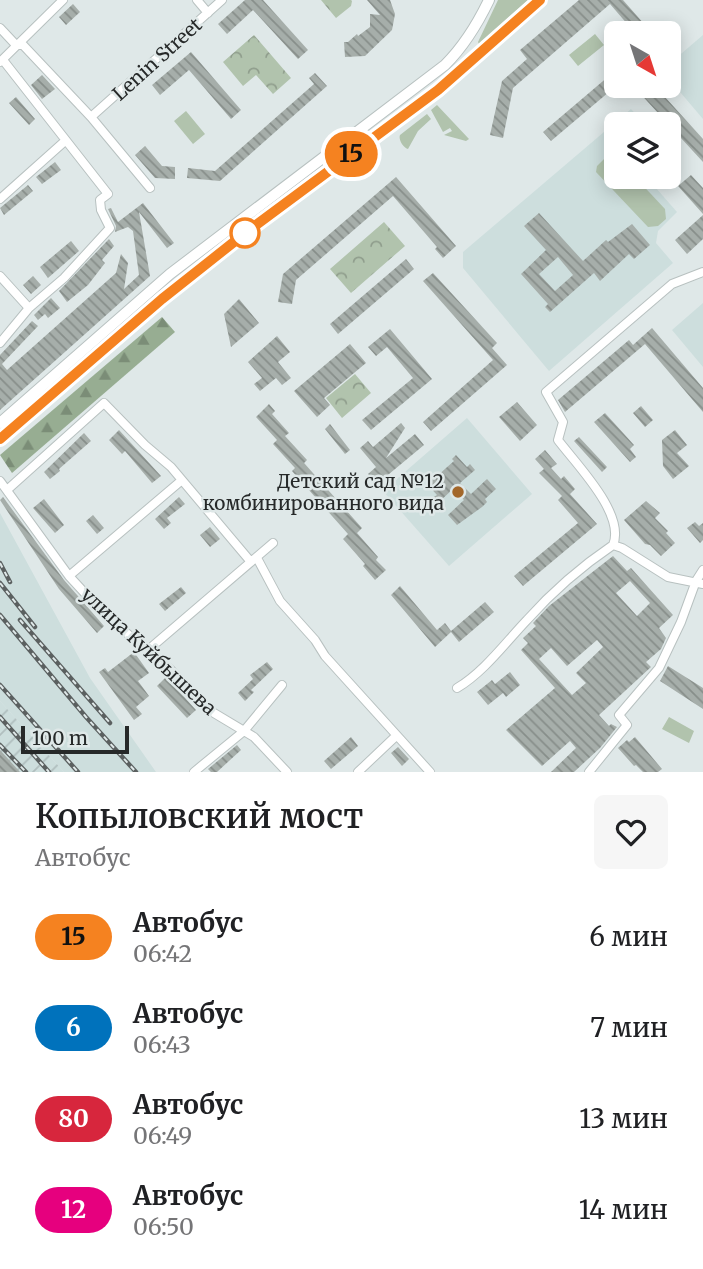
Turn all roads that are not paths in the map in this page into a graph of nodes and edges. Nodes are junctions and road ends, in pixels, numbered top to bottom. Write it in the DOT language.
graph roads {
  1 [pos="63,0"];
  2 [pos="197,0"];
  3 [pos="222,0"];
  4 [pos="489,0"];
  5 [pos="540,0"];
  6 [pos="208,13"];
  7 [pos="0,28"];
  8 [pos="16,45"];
  9 [pos="1,61"];
  10 [pos="92,117"];
  11 [pos="65,142"];
  12 [pos="150,188"];
  13 [pos="0,199"];
  14 [pos="703,271"];
  15 [pos="0,276"];
  16 [pos="29,308"];
  17 [pos="0,343"];
  18 [pos="0,423"];
  19 [pos="0,439"];
  20 [pos="182,480"];
  21 [pos="0,481"];
  22 [pos="7,490"];
  23 [pos="273,543"];
  24 [pos="613,545"];
  25 [pos="254,560"];
  26 [pos="703,570"];
  27 [pos="69,576"];
  28 [pos="699,583"];
  29 [pos="148,650"];
  30 [pos="282,685"];
  31 [pos="457,688"];
  32 [pos="244,731"];
  33 [pos="396,736"];
  34 [pos="194,772"];
  35 [pos="287,772"];
  36 [pos="358,772"];
  37 [pos="430,772"];
  38 [pos="589,772"];
  1 -- 8 [label="street"];
  2 -- 6 [label="street"];
  3 -- 6 [label="street, Lenin Street"];
  4 -- 18 [label="main road"];
  5 -- 19 [label="main road"];
  6 -- 10 [label="street, Lenin Street"];
  7 -- 8 [label="street"];
  8 -- 9 [label="street"];
  8 -- 10 [label="street"];
  9 -- 11 [label="street"];
  10 -- 12 [label="street"];
  11 -- 13 [label="street"];
  11 -- 16 [label="street"];
  14 -- 24 [label="street"];
  15 -- 16 [label="street"];
  16 -- 17 [label="street"];
  20 -- 22 [label="street"];
  20 -- 25 [label="street"];
  20 -- 27 [label="street"];
  21 -- 22 [label="street, улица Куйбышева"];
  22 -- 27 [label="street, улица Куйбышева"];
  23 -- 25 [label="street"];
  24 -- 28 [label="street"];
  24 -- 31 [label="street"];
  25 -- 29 [label="street"];
  25 -- 33 [label="street"];
  26 -- 28 [label="street"];
  27 -- 29 [label="street, улица Куйбышева"];
  28 -- 38 [label="street"];
  29 -- 32 [label="street, улица Куйбышева"];
  30 -- 32 [label="street"];
  32 -- 34 [label="street"];
  32 -- 35 [label="street, улица Куйбышева"];
  33 -- 36 [label="street"];
  33 -- 37 [label="street"];
}
